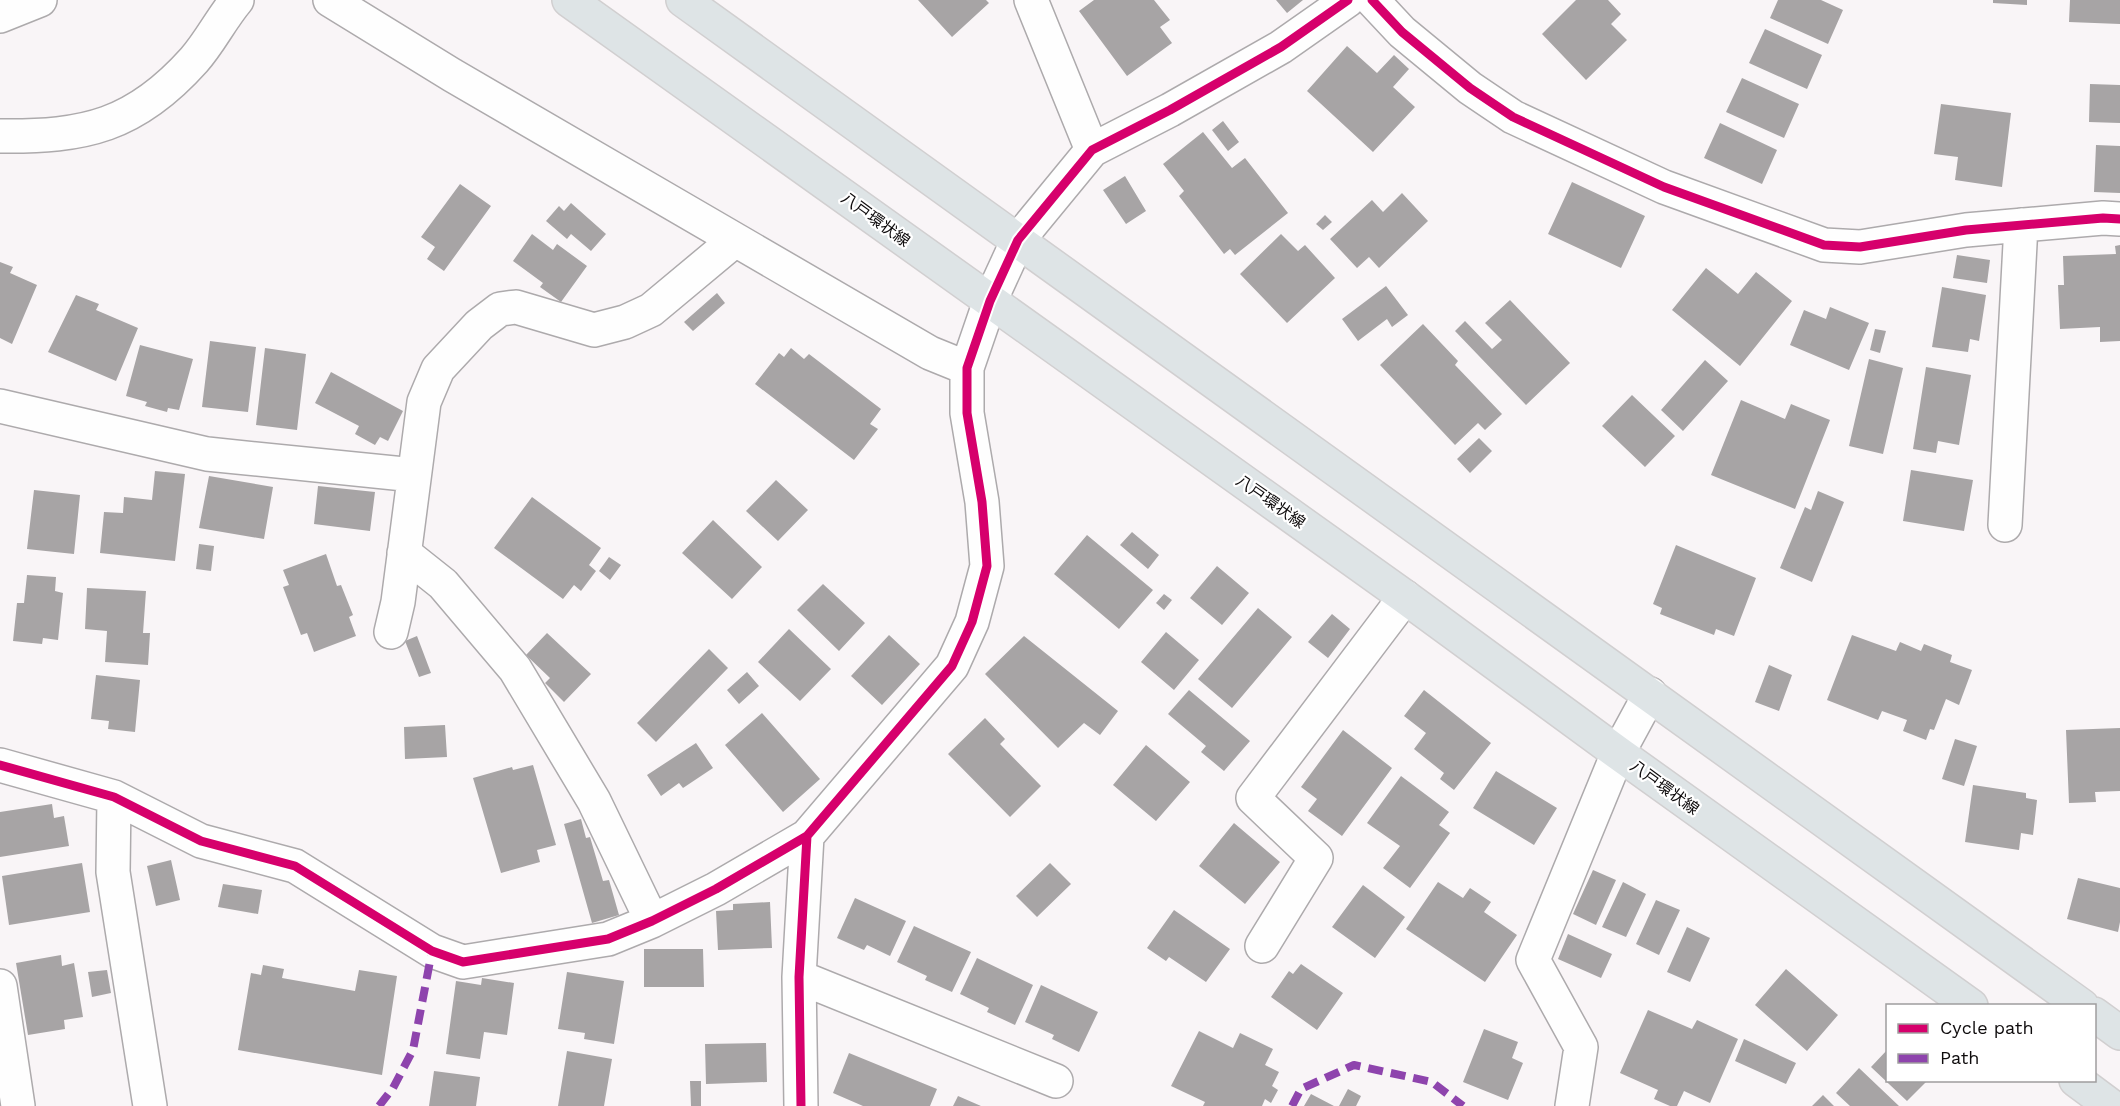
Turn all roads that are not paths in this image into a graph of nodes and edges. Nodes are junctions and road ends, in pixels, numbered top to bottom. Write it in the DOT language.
graph roads {
  1 [pos="40,0"];
  2 [pos="237,0"];
  3 [pos="330,0"];
  4 [pos="570,0"];
  5 [pos="683,0"];
  6 [pos="1031,0"];
  7 [pos="1348,0"];
  8 [pos="1372,0"];
  9 [pos="0,16"];
  10 [pos="0,136"];
  11 [pos="1092,150"];
  12 [pos="2120,219"];
  13 [pos="2021,225"];
  14 [pos="735,240"];
  15 [pos="1018,240"];
  16 [pos="990,301"];
  17 [pos="967,368"];
  18 [pos="0,406"];
  19 [pos="414,474"];
  20 [pos="2005,525"];
  21 [pos="404,553"];
  22 [pos="1406,597"];
  23 [pos="391,632"];
  24 [pos="1650,694"];
  25 [pos="1618,753"];
  26 [pos="0,765"];
  27 [pos="114,797"];
  28 [pos="807,836"];
  29 [pos="652,921"];
  30 [pos="1262,946"];
  31 [pos="799,977"];
  32 [pos="0,986"];
  33 [pos="1970,1004"];
  34 [pos="2081,1004"];
  35 [pos="2096,1015"];
  36 [pos="2120,1033"];
  37 [pos="1056,1081"];
  38 [pos="2079,1082"];
  39 [pos="18,1106"];
  40 [pos="150,1106"];
  41 [pos="801,1106"];
  42 [pos="1572,1106"];
  43 [pos="2111,1106"];
  1 -- 9 [label="street"];
  2 -- 10 [label="street"];
  3 -- 14 [label="street"];
  4 -- 16 [label="main road, 八戸環状線"];
  5 -- 15 [label="main road"];
  6 -- 11 [label="street"];
  7 -- 11 [label="street"];
  8 -- 13 [label="street"];
  11 -- 15 [label="street"];
  12 -- 13 [label="street"];
  13 -- 20 [label="street"];
  14 -- 17 [label="street"];
  14 -- 19 [label="street"];
  15 -- 16 [label="street"];
  15 -- 24 [label="main road"];
  16 -- 17 [label="street"];
  16 -- 22 [label="main road, 八戸環状線"];
  17 -- 28 [label="street"];
  18 -- 19 [label="street"];
  19 -- 21 [label="street"];
  21 -- 23 [label="street"];
  21 -- 29 [label="street"];
  22 -- 25 [label="main road, 八戸環状線"];
  22 -- 30 [label="street"];
  24 -- 25 [label="street"];
  24 -- 34 [label="main road"];
  25 -- 33 [label="main road, 八戸環状線"];
  25 -- 42 [label="street"];
  26 -- 27 [label="street"];
  27 -- 29 [label="street"];
  27 -- 40 [label="street"];
  28 -- 29 [label="street"];
  28 -- 31 [label="street"];
  31 -- 37 [label="street"];
  31 -- 41 [label="street"];
  32 -- 39 [label="street"];
  35 -- 36 [label="main road"];
  38 -- 43 [label="main road"];
}
